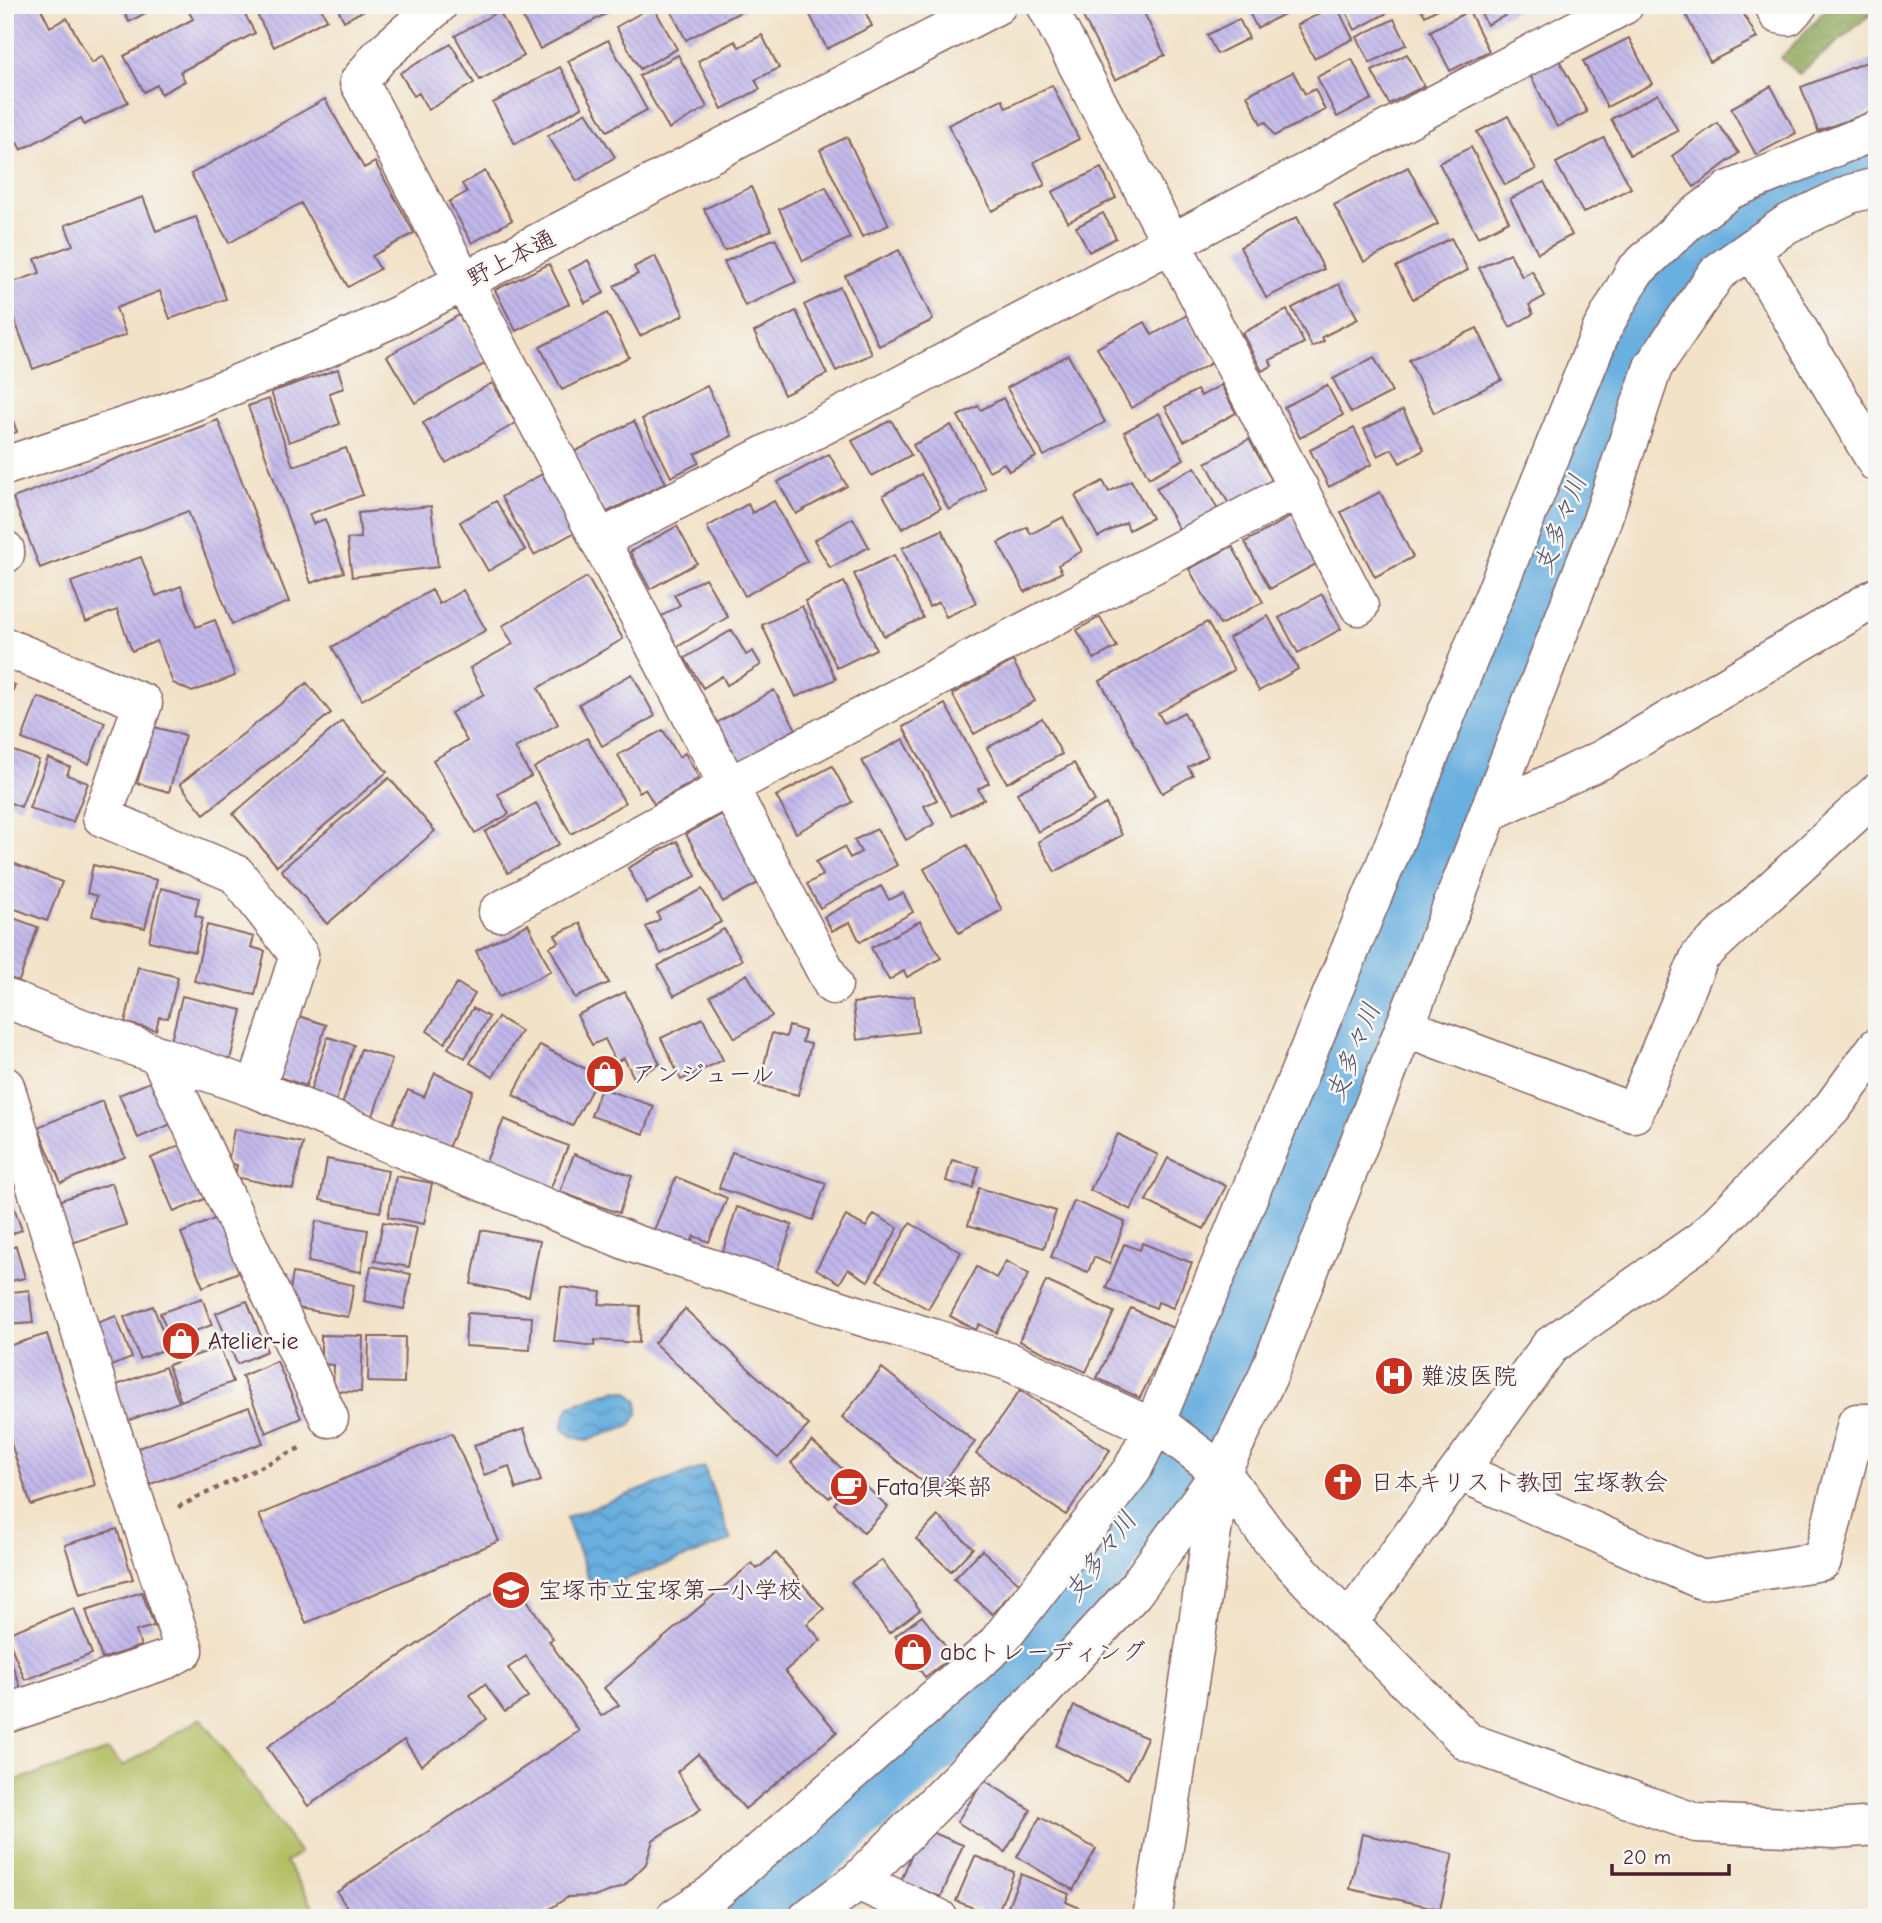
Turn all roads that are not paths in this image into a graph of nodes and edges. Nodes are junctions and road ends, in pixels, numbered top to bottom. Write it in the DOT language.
graph roads {
  1 [pos="438,5"];
  2 [pos="997,5"];
  3 [pos="1046,5"];
  4 [pos="1624,5"];
  5 [pos="1774,5"];
  6 [pos="1798,5"];
  7 [pos="1877,130"];
  8 [pos="1877,187"];
  9 [pos="1172,244"];
  10 [pos="1751,249"];
  11 [pos="464,282"];
  12 [pos="1877,463"];
  13 [pos="5,466"];
  14 [pos="1298,488"];
  15 [pos="599,540"];
  16 [pos="1877,597"];
  17 [pos="1359,606"];
  18 [pos="5,647"];
  19 [pos="728,787"];
  20 [pos="1877,793"];
  21 [pos="1489,812"];
  22 [pos="498,912"];
  23 [pos="832,985"];
  24 [pos="5,998"];
  25 [pos="1405,1027"];
  26 [pos="159,1055"];
  27 [pos="1874,1061"];
  28 [pos="5,1086"];
  29 [pos="256,1089"];
  30 [pos="330,1418"];
  31 [pos="1877,1423"];
  32 [pos="1159,1429"];
  33 [pos="1216,1468"];
  34 [pos="1459,1471"];
  35 [pos="1348,1623"];
  36 [pos="5,1714"];
  37 [pos="1877,1826"];
  38 [pos="858,1881"];
  39 [pos="675,1918"];
  40 [pos="808,1918"];
  41 [pos="938,1918"];
  42 [pos="1152,1918"];
  1 -- 11 [label="street"];
  2 -- 11 [label="street, 野上本通"];
  3 -- 9 [label="street"];
  4 -- 9 [label="street"];
  5 -- 6 [label="street"];
  7 -- 32 [label="street"];
  8 -- 10 [label="street"];
  9 -- 14 [label="street"];
  9 -- 15 [label="street"];
  10 -- 12 [label="street"];
  10 -- 21 [label="street"];
  11 -- 13 [label="street, 野上本通"];
  11 -- 15 [label="street"];
  14 -- 17 [label="street"];
  14 -- 19 [label="street"];
  15 -- 19 [label="street"];
  16 -- 21 [label="street"];
  18 -- 29 [label="street"];
  19 -- 22 [label="street"];
  19 -- 23 [label="street"];
  20 -- 25 [label="street"];
  21 -- 25 [label="street"];
  24 -- 26 [label="street"];
  25 -- 33 [label="street"];
  26 -- 29 [label="street"];
  26 -- 30 [label="street"];
  27 -- 34 [label="street"];
  28 -- 36 [label="street"];
  29 -- 32 [label="street"];
  31 -- 34 [label="street"];
  32 -- 33 [label="street"];
  32 -- 39 [label="street"];
  33 -- 35 [label="street"];
  33 -- 38 [label="street"];
  33 -- 42 [label="street"];
  34 -- 35 [label="street"];
  35 -- 37 [label="street"];
  38 -- 40 [label="street"];
  38 -- 41 [label="street"];
}
